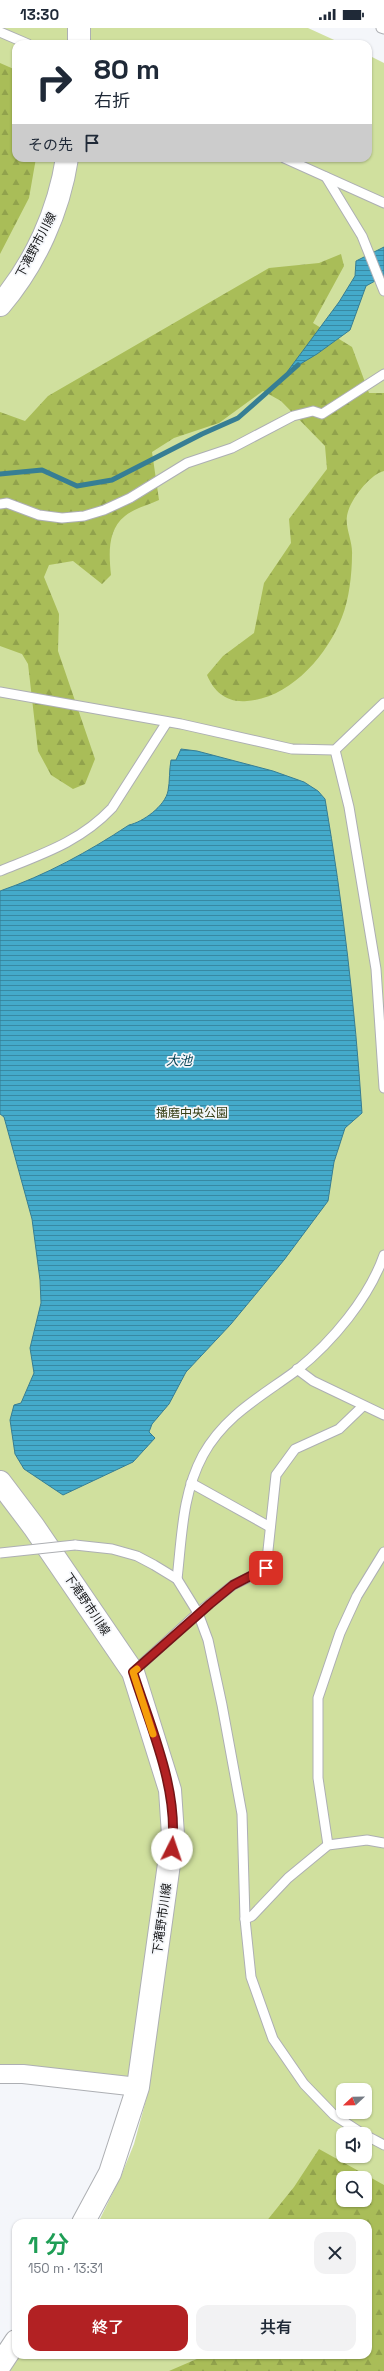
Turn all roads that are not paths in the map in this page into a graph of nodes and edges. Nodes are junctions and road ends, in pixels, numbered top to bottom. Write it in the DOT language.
graph roads {
  1 [pos="79,28"];
  2 [pos="0,32"];
  3 [pos="19,40"];
  4 [pos="79,40"];
  5 [pos="66,162"];
  6 [pos="293,162"];
  7 [pos="326,177"];
  8 [pos="384,203"];
  9 [pos="384,291"];
  10 [pos="0,305"];
  11 [pos="384,374"];
  12 [pos="0,504"];
  13 [pos="0,692"];
  14 [pos="384,703"];
  15 [pos="167,722"];
  16 [pos="335,750"];
  17 [pos="0,871"];
  18 [pos="384,1088"];
  19 [pos="384,1255"];
  20 [pos="297,1369"];
  21 [pos="363,1406"];
  22 [pos="384,1415"];
  23 [pos="0,1482"];
  24 [pos="191,1483"];
  25 [pos="270,1527"];
  26 [pos="384,1552"];
  27 [pos="0,1554"];
  28 [pos="177,1579"];
  29 [pos="198,1613"];
  30 [pos="133,1672"];
  31 [pos="384,1843"];
  32 [pos="328,1845"];
  33 [pos="245,1919"];
  34 [pos="0,2074"];
  35 [pos="138,2087"];
  36 [pos="352,2127"];
  37 [pos="372,2139"];
  38 [pos="384,2145"];
  39 [pos="85,2219"];
  40 [pos="12,2347"];
  41 [pos="0,2365"];
  1 -- 4 [label="main road"];
  2 -- 3 [label="lane"];
  5 -- 10 [label="main road, 下滝野市川線"];
  6 -- 7 [label="lane"];
  7 -- 8 [label="lane"];
  7 -- 9 [label="lane"];
  11 -- 12 [label="lane"];
  13 -- 15 [label="lane"];
  14 -- 16 [label="lane"];
  15 -- 16 [label="lane"];
  15 -- 17 [label="lane"];
  16 -- 18 [label="lane"];
  19 -- 20 [label="lane"];
  20 -- 21 [label="lane"];
  20 -- 24 [label="lane"];
  21 -- 22 [label="lane"];
  21 -- 25 [label="lane"];
  23 -- 30 [label="main road, 下滝野市川線"];
  24 -- 25 [label="lane"];
  24 -- 28 [label="lane"];
  25 -- 29 [label="lane"];
  26 -- 32 [label="lane"];
  27 -- 28 [label="lane, bridge"];
  28 -- 29 [label="lane"];
  29 -- 30 [label="lane"];
  29 -- 33 [label="lane"];
  30 -- 35 [label="main road, 下滝野市川線"];
  31 -- 32 [label="lane"];
  32 -- 33 [label="lane"];
  33 -- 36 [label="lane"];
  34 -- 35 [label="street"];
  35 -- 39 [label="main road, 下滝野市川線"];
  37 -- 38 [label="lane"];
  40 -- 41 [label="main road"];
}
